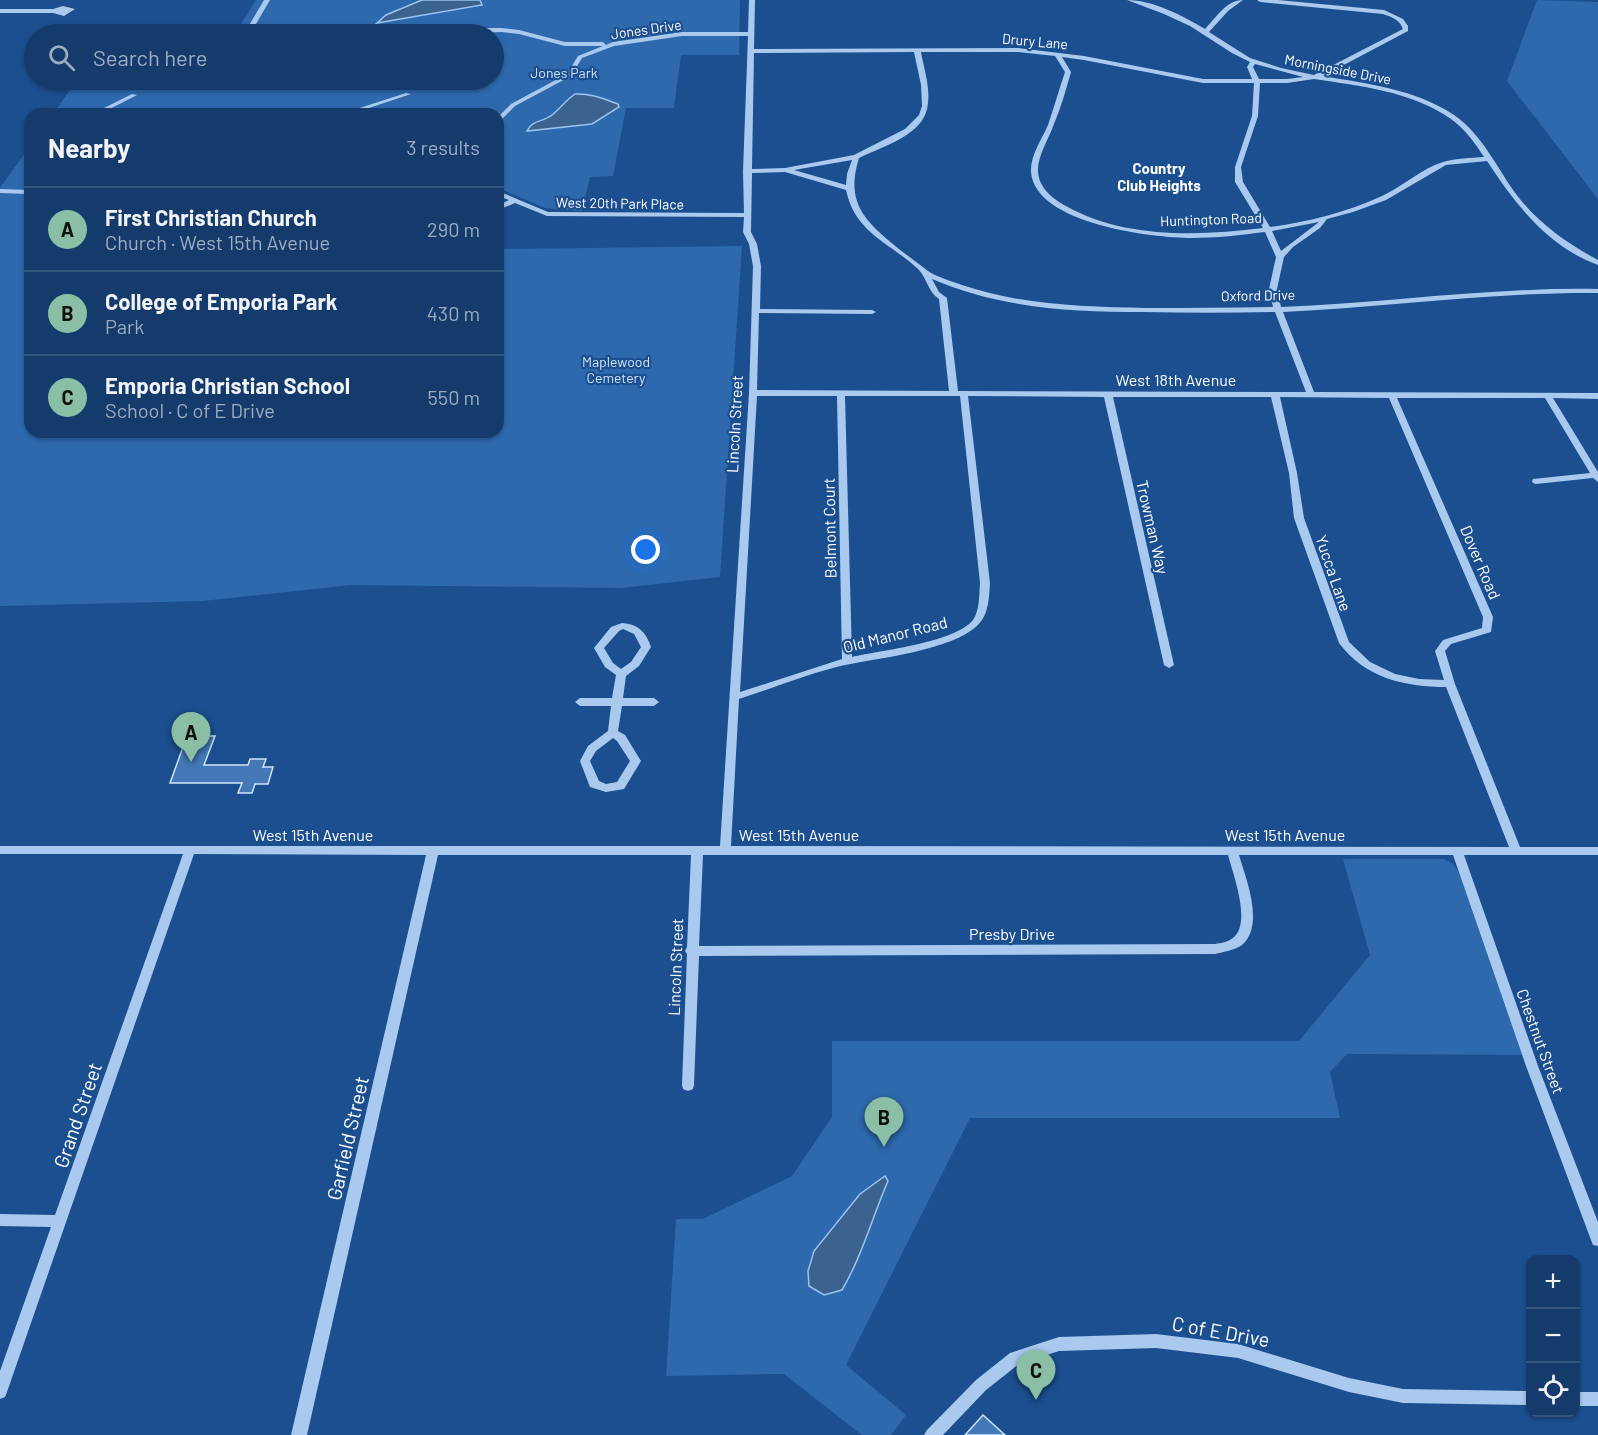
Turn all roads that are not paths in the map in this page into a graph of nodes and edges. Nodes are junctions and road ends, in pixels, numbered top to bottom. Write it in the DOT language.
graph roads {
  1 [pos="267,0"];
  2 [pos="752,0"];
  3 [pos="1130,0"];
  4 [pos="1240,0"];
  5 [pos="1260,0"];
  6 [pos="0,11"];
  7 [pos="52,11"];
  8 [pos="253,24"];
  9 [pos="504,30"];
  10 [pos="1205,32"];
  11 [pos="752,34"];
  12 [pos="565,44"];
  13 [pos="613,44"];
  14 [pos="917,50"];
  15 [pos="752,51"];
  16 [pos="1057,54"];
  17 [pos="580,57"];
  18 [pos="1084,58"];
  19 [pos="1253,62"];
  20 [pos="1068,72"];
  21 [pos="1313,77"];
  22 [pos="1257,82"];
  23 [pos="408,94"];
  24 [pos="134,95"];
  25 [pos="107,108"];
  26 [pos="363,108"];
  27 [pos="504,115"];
  28 [pos="856,157"];
  29 [pos="1487,159"];
  30 [pos="785,170"];
  31 [pos="747,171"];
  32 [pos="848,188"];
  33 [pos="0,192"];
  34 [pos="24,192"];
  35 [pos="504,195"];
  36 [pos="515,200"];
  37 [pos="504,205"];
  38 [pos="747,215"];
  39 [pos="1323,219"];
  40 [pos="1268,230"];
  41 [pos="1280,257"];
  42 [pos="1598,263"];
  43 [pos="924,272"];
  44 [pos="964,289"];
  45 [pos="1598,291"];
  46 [pos="943,298"];
  47 [pos="1277,309"];
  48 [pos="755,311"];
  49 [pos="872,312"];
  50 [pos="753,393"];
  51 [pos="841,393"];
  52 [pos="959,394"];
  53 [pos="1108,394"];
  54 [pos="1275,395"];
  55 [pos="1311,395"];
  56 [pos="1392,395"];
  57 [pos="1547,396"];
  58 [pos="1598,396"];
  59 [pos="1597,477"];
  60 [pos="1536,482"];
  61 [pos="847,662"];
  62 [pos="1169,665"];
  63 [pos="621,674"];
  64 [pos="1450,684"];
  65 [pos="735,697"];
  66 [pos="580,702"];
  67 [pos="617,702"];
  68 [pos="654,702"];
  69 [pos="614,733"];
  70 [pos="0,850"];
  71 [pos="433,850"];
  72 [pos="696,850"];
  73 [pos="725,850"];
  74 [pos="190,851"];
  75 [pos="1232,851"];
  76 [pos="1457,851"];
  77 [pos="1516,851"];
  78 [pos="1598,851"];
  79 [pos="691,951"];
  80 [pos="688,1085"];
  81 [pos="0,1220"];
  82 [pos="60,1221"];
  83 [pos="1598,1240"];
  84 [pos="0,1392"];
  85 [pos="1526,1398"];
  86 [pos="1580,1399"];
  87 [pos="1598,1399"];
  88 [pos="299,1435"];
  89 [pos="932,1435"];
  1 -- 8 [label="street"];
  2 -- 11 [label="street, Lincoln Street"];
  3 -- 10 [label="street, Morningside Drive"];
  4 -- 10 [label="street"];
  5 -- 21 [label="street"];
  6 -- 7 [label="street"];
  9 -- 12 [label="street"];
  10 -- 19 [label="street, Morningside Drive"];
  11 -- 13 [label="street, Jones Drive"];
  11 -- 15 [label="street, Lincoln Street"];
  12 -- 13 [label="street"];
  12 -- 17 [label="street"];
  13 -- 17 [label="street, Jones Drive"];
  14 -- 15 [label="street, Drury Lane"];
  14 -- 16 [label="street, Drury Lane"];
  14 -- 28 [label="street"];
  15 -- 31 [label="street, Lincoln Street"];
  16 -- 18 [label="street, Drury Lane"];
  16 -- 20 [label="street"];
  17 -- 27 [label="street, Jones Drive"];
  18 -- 20 [label="street"];
  18 -- 22 [label="street, Drury Lane"];
  19 -- 21 [label="street, Morningside Drive"];
  19 -- 22 [label="street"];
  20 -- 40 [label="street, Huntington Road"];
  21 -- 22 [label="street, Drury Lane"];
  21 -- 29 [label="street, Morningside Drive"];
  22 -- 40 [label="street"];
  23 -- 26 [label="street"];
  24 -- 25 [label="street"];
  28 -- 30 [label="street"];
  28 -- 32 [label="street"];
  29 -- 39 [label="street, Huntington Road"];
  29 -- 42 [label="street, Morningside Drive"];
  30 -- 31 [label="street"];
  30 -- 32 [label="street"];
  31 -- 38 [label="street, Lincoln Street"];
  32 -- 43 [label="street"];
  33 -- 34 [label="street"];
  35 -- 36 [label="street, West 20th Park Place"];
  36 -- 37 [label="street"];
  36 -- 38 [label="street, West 20th Park Place"];
  38 -- 48 [label="street, Lincoln Street"];
  39 -- 40 [label="street, Huntington Road"];
  39 -- 41 [label="street"];
  40 -- 41 [label="street"];
  41 -- 47 [label="street"];
  43 -- 44 [label="street, Oxford Drive"];
  43 -- 46 [label="street"];
  44 -- 46 [label="street"];
  44 -- 47 [label="street, Oxford Drive"];
  45 -- 47 [label="street, Oxford Drive"];
  46 -- 52 [label="street, Old Manor Road"];
  47 -- 55 [label="street"];
  48 -- 49 [label="street"];
  48 -- 50 [label="street, Lincoln Street"];
  50 -- 51 [label="street, West 18th Avenue"];
  50 -- 65 [label="street, Lincoln Street"];
  51 -- 52 [label="street, West 18th Avenue"];
  51 -- 61 [label="street, Belmont Court"];
  52 -- 53 [label="street, West 18th Avenue"];
  52 -- 61 [label="street, Old Manor Road"];
  53 -- 54 [label="street, West 18th Avenue"];
  53 -- 62 [label="street, Trowman Way"];
  54 -- 55 [label="street, West 18th Avenue"];
  54 -- 64 [label="street, Yucca Lane"];
  55 -- 56 [label="street, West 18th Avenue"];
  56 -- 57 [label="street, West 18th Avenue"];
  56 -- 64 [label="street, Dover Road"];
  57 -- 58 [label="street, West 18th Avenue"];
  57 -- 59 [label="street"];
  59 -- 60 [label="street"];
  61 -- 65 [label="street, Old Manor Road"];
  63 -- 63 [label="street"];
  63 -- 67 [label="street"];
  64 -- 77 [label="street, Dover Road"];
  65 -- 73 [label="street, Lincoln Street"];
  66 -- 67 [label="street"];
  67 -- 68 [label="street"];
  67 -- 69 [label="street"];
  69 -- 69 [label="street"];
  70 -- 74 [label="street, West 15th Avenue"];
  71 -- 72 [label="street, West 15th Avenue"];
  71 -- 74 [label="street, West 15th Avenue"];
  71 -- 88 [label="street, Garfield Street"];
  72 -- 73 [label="street, West 15th Avenue"];
  72 -- 79 [label="street, Lincoln Street"];
  73 -- 75 [label="street, West 15th Avenue"];
  74 -- 82 [label="street, Grand Street"];
  75 -- 76 [label="street, West 15th Avenue"];
  75 -- 79 [label="street, Presby Drive"];
  76 -- 77 [label="street, West 15th Avenue"];
  76 -- 83 [label="street, Chestnut Street"];
  77 -- 78 [label="street, West 15th Avenue"];
  79 -- 80 [label="street, Lincoln Street"];
  81 -- 82 [label="street"];
  82 -- 84 [label="street, Grand Street"];
  85 -- 89 [label="street, C of E Drive"];
  86 -- 87 [label="street"];
}
